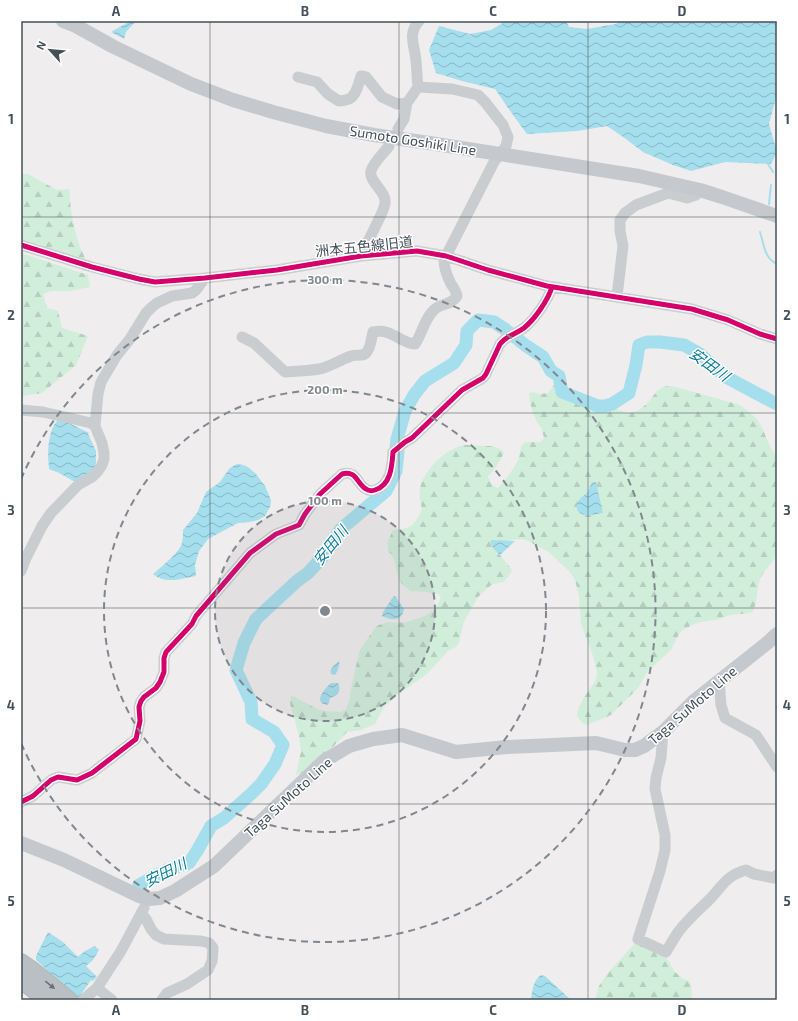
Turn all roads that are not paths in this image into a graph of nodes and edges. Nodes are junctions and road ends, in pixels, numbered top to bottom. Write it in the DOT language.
graph roads {
  1 [pos="63,21"];
  2 [pos="419,21"];
  3 [pos="298,77"];
  4 [pos="418,87"];
  5 [pos="407,103"];
  6 [pos="398,129"];
  7 [pos="389,146"];
  8 [pos="500,154"];
  9 [pos="700,190"];
  10 [pos="777,216"];
  11 [pos="21,245"];
  12 [pos="361,256"];
  13 [pos="446,256"];
  14 [pos="205,278"];
  15 [pos="552,287"];
  16 [pos="617,296"];
  17 [pos="242,337"];
  18 [pos="777,339"];
  19 [pos="21,410"];
  20 [pos="95,426"];
  21 [pos="21,571"];
  22 [pos="777,634"];
  23 [pos="719,680"];
  24 [pos="662,732"];
  25 [pos="777,768"];
  26 [pos="21,802"];
  27 [pos="21,843"];
  28 [pos="777,874"];
  29 [pos="149,899"];
  30 [pos="141,913"];
  31 [pos="24,973"];
  32 [pos="97,988"];
  33 [pos="46,1000"];
  34 [pos="69,1000"];
  35 [pos="83,1000"];
  36 [pos="112,1000"];
  37 [pos="162,1000"];
  1 -- 8 [label="main road, Sumoto Goshiki Line"];
  2 -- 4 [label="street"];
  3 -- 5 [label="street"];
  4 -- 5 [label="street"];
  4 -- 8 [label="street"];
  5 -- 6 [label="street"];
  7 -- 12 [label="street"];
  8 -- 9 [label="main road, Sumoto Goshiki Line"];
  8 -- 13 [label="street"];
  9 -- 10 [label="main road, Sumoto Goshiki Line"];
  9 -- 16 [label="street"];
  11 -- 14 [label="street, 洲本五色線旧道"];
  12 -- 13 [label="street, 洲本五色線旧道"];
  12 -- 14 [label="street, 洲本五色線旧道"];
  13 -- 15 [label="street, 洲本五色線旧道"];
  13 -- 17 [label="street"];
  14 -- 20 [label="street"];
  15 -- 16 [label="street, 洲本五色線旧道"];
  15 -- 26 [label="street"];
  16 -- 18 [label="street, 洲本五色線旧道"];
  19 -- 20 [label="street"];
  20 -- 21 [label="street"];
  22 -- 23 [label="main road, Taga SuMoto Line"];
  23 -- 24 [label="main road, Taga SuMoto Line"];
  23 -- 25 [label="street"];
  24 -- 28 [label="street"];
  24 -- 29 [label="main road, Taga SuMoto Line"];
  27 -- 29 [label="main road"];
  29 -- 30 [label="street"];
  30 -- 32 [label="street"];
  30 -- 37 [label="street"];
  31 -- 33 [label="highway"];
  31 -- 34 [label="highway, one-way"];
  32 -- 35 [label="street"];
  32 -- 36 [label="street"];
}
